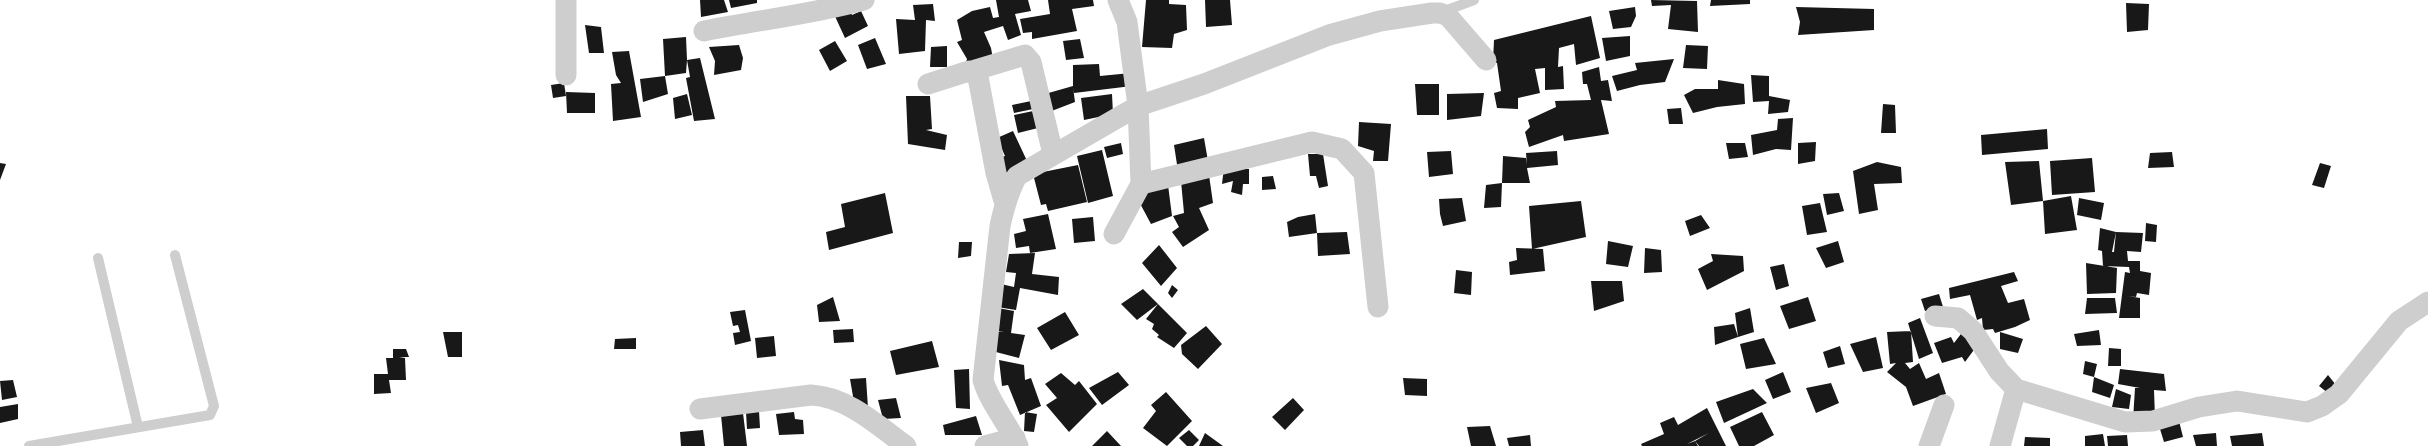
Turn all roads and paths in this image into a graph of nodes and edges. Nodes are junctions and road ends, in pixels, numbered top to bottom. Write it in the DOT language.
graph roads {
  1 [pos="566,0"];
  2 [pos="864,0"];
  3 [pos="1118,0"];
  4 [pos="1474,0"];
  5 [pos="1440,12"];
  6 [pos="704,31"];
  7 [pos="1486,60"];
  8 [pos="972,71"];
  9 [pos="566,74"];
  10 [pos="928,84"];
  11 [pos="1138,106"];
  12 [pos="1053,154"];
  13 [pos="1140,184"];
  14 [pos="1005,204"];
  15 [pos="1114,234"];
  16 [pos="175,255"];
  17 [pos="98,258"];
  18 [pos="2428,302"];
  19 [pos="1378,307"];
  20 [pos="1935,316"];
  21 [pos="2016,390"];
  22 [pos="1944,405"];
  23 [pos="700,409"];
  24 [pos="138,427"];
  25 [pos="1017,442"];
  26 [pos="29,446"];
  27 [pos="906,446"];
  28 [pos="985,446"];
  29 [pos="1929,446"];
  30 [pos="2000,446"];
  1 -- 9 [label="street"];
  2 -- 6 [label="street"];
  3 -- 11 [label="street"];
  4 -- 5 [label="lane"];
  5 -- 7 [label="street"];
  5 -- 11 [label="street"];
  8 -- 10 [label="street"];
  8 -- 12 [label="street"];
  8 -- 14 [label="street"];
  11 -- 12 [label="street"];
  11 -- 13 [label="street"];
  12 -- 14 [label="street"];
  13 -- 15 [label="street"];
  13 -- 19 [label="street"];
  14 -- 25 [label="street"];
  16 -- 24 [label="lane"];
  17 -- 24 [label="lane"];
  18 -- 21 [label="street"];
  20 -- 21 [label="street"];
  21 -- 30 [label="street"];
  22 -- 29 [label="street"];
  23 -- 27 [label="street"];
  24 -- 26 [label="lane"];
  25 -- 28 [label="street"];
}
